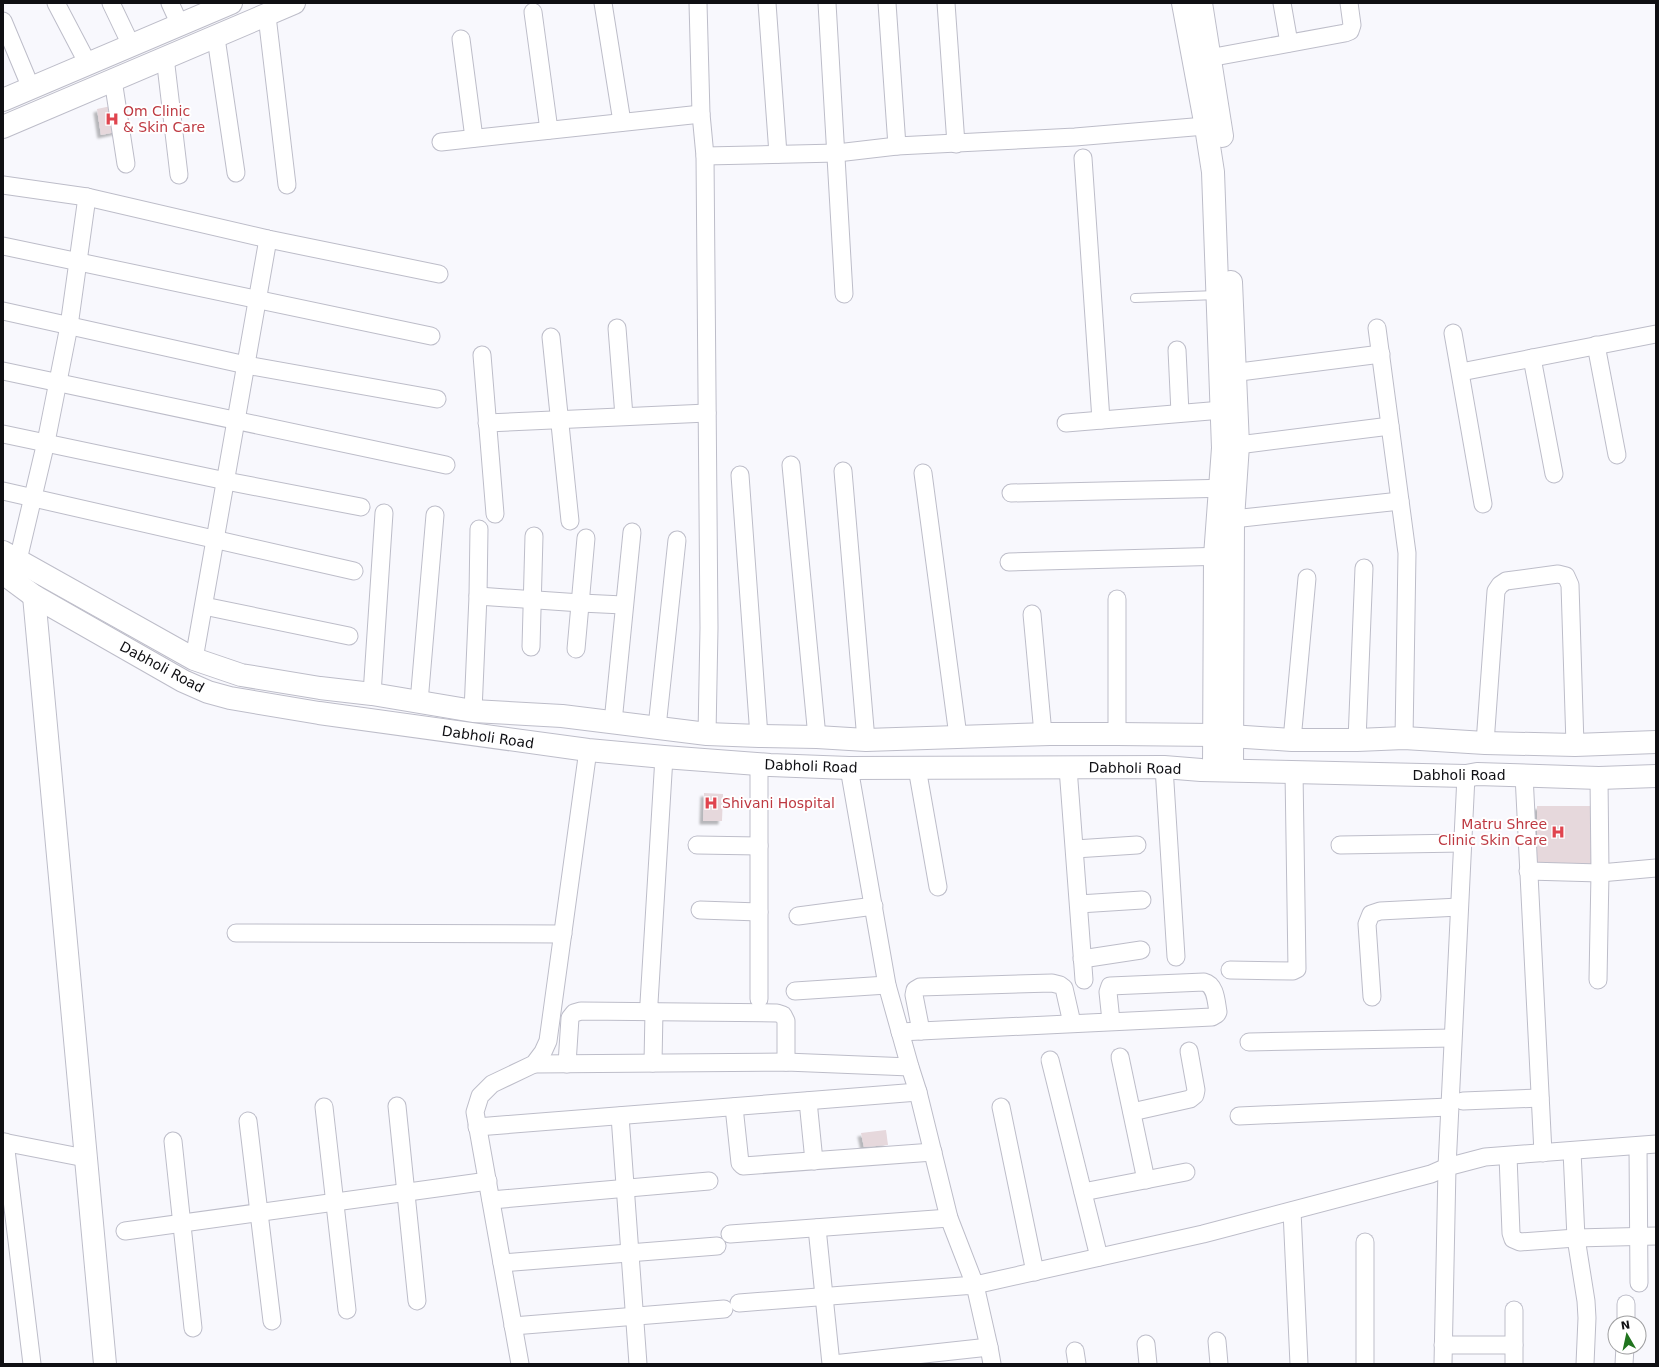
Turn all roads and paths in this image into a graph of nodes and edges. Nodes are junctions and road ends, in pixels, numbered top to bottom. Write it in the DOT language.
graph roads {
  1 [pos="56,3"];
  2 [pos="111,3"];
  3 [pos="170,3"];
  4 [pos="230,3"];
  5 [pos="294,3"];
  6 [pos="603,3"];
  7 [pos="767,3"];
  8 [pos="827,3"];
  9 [pos="887,3"];
  10 [pos="946,3"];
  11 [pos="1183,3"];
  12 [pos="1201,3"];
  13 [pos="1282,3"];
  14 [pos="1349,3"];
  15 [pos="697,5"];
  16 [pos="533,12"];
  17 [pos="267,16"];
  18 [pos="3,21"];
  19 [pos="180,25"];
  20 [pos="216,38"];
  21 [pos="461,39"];
  22 [pos="1289,43"];
  23 [pos="131,45"];
  24 [pos="165,57"];
  25 [pos="1202,60"];
  26 [pos="88,64"];
  27 [pos="113,80"];
  28 [pos="31,88"];
  29 [pos="3,100"];
  30 [pos="701,114"];
  31 [pos="622,122"];
  32 [pos="1214,126"];
  33 [pos="3,128"];
  34 [pos="549,130"];
  35 [pos="474,138"];
  36 [pos="441,142"];
  37 [pos="956,144"];
  38 [pos="897,146"];
  39 [pos="836,153"];
  40 [pos="778,154"];
  41 [pos="705,156"];
  42 [pos="1083,158"];
  43 [pos="126,164"];
  44 [pos="236,173"];
  45 [pos="179,175"];
  46 [pos="287,184"];
  47 [pos="3,186"];
  48 [pos="86,197"];
  49 [pos="268,239"];
  50 [pos="3,246"];
  51 [pos="78,262"];
  52 [pos="439,274"];
  53 [pos="844,294"];
  54 [pos="1224,294"];
  55 [pos="1135,298"];
  56 [pos="257,299"];
  57 [pos="3,311"];
  58 [pos="69,326"];
  59 [pos="617,328"];
  60 [pos="1377,328"];
  61 [pos="1453,333"];
  62 [pos="1656,334"];
  63 [pos="431,336"];
  64 [pos="551,337"];
  65 [pos="1596,345"];
  66 [pos="1177,350"];
  67 [pos="1381,354"];
  68 [pos="482,356"];
  69 [pos="1532,358"];
  70 [pos="246,364"];
  71 [pos="3,371"];
  72 [pos="1461,372"];
  73 [pos="1227,374"];
  74 [pos="58,382"];
  75 [pos="437,399"];
  76 [pos="1228,409"];
  77 [pos="707,413"];
  78 [pos="1180,413"];
  79 [pos="624,416"];
  80 [pos="559,419"];
  81 [pos="1101,420"];
  82 [pos="236,421"];
  83 [pos="487,423"];
  84 [pos="1066,423"];
  85 [pos="1390,426"];
  86 [pos="3,434"];
  87 [pos="46,442"];
  88 [pos="1238,446"];
  89 [pos="1617,455"];
  90 [pos="446,465"];
  91 [pos="792,465"];
  92 [pos="843,471"];
  93 [pos="923,473"];
  94 [pos="1554,474"];
  95 [pos="740,475"];
  96 [pos="226,480"];
  97 [pos="1227,488"];
  98 [pos="3,491"];
  99 [pos="1011,493"];
  100 [pos="33,499"];
  101 [pos="1400,500"];
  102 [pos="1483,504"];
  103 [pos="361,507"];
  104 [pos="384,513"];
  105 [pos="495,514"];
  106 [pos="435,516"];
  107 [pos="1234,519"];
  108 [pos="570,521"];
  109 [pos="479,528"];
  110 [pos="632,532"];
  111 [pos="534,536"];
  112 [pos="586,538"];
  113 [pos="215,540"];
  114 [pos="677,540"];
  115 [pos="1224,556"];
  116 [pos="8,561"];
  117 [pos="1009,562"];
  118 [pos="1364,568"];
  119 [pos="354,571"];
  120 [pos="1307,578"];
  121 [pos="34,596"];
  122 [pos="478,596"];
  123 [pos="1117,599"];
  124 [pos="533,600"];
  125 [pos="581,603"];
  126 [pos="623,605"];
  127 [pos="204,606"];
  128 [pos="1032,614"];
  129 [pos="349,636"];
  130 [pos="531,647"];
  131 [pos="576,649"];
  132 [pos="194,659"];
  133 [pos="372,694"];
  134 [pos="419,702"];
  135 [pos="473,711"];
  136 [pos="613,722"];
  137 [pos="657,727"];
  138 [pos="707,734"];
  139 [pos="1043,734"];
  140 [pos="1116,734"];
  141 [pos="759,736"];
  142 [pos="958,736"];
  143 [pos="1224,736"];
  144 [pos="817,737"];
  145 [pos="1404,738"];
  146 [pos="866,740"];
  147 [pos="1292,740"];
  148 [pos="1357,740"];
  149 [pos="1656,742"];
  150 [pos="1485,743"];
  151 [pos="1575,745"];
  152 [pos="588,750"];
  153 [pos="664,757"];
  154 [pos="759,764"];
  155 [pos="1164,767"];
  156 [pos="849,768"];
  157 [pos="917,768"];
  158 [pos="1068,768"];
  159 [pos="1223,770"];
  160 [pos="1294,772"];
  161 [pos="1524,775"];
  162 [pos="1466,776"];
  163 [pos="1656,776"];
  164 [pos="1599,778"];
  165 [pos="1463,843"];
  166 [pos="697,845"];
  167 [pos="1138,845"];
  168 [pos="759,846"];
  169 [pos="1340,846"];
  170 [pos="1075,849"];
  171 [pos="1656,868"];
  172 [pos="1528,871"];
  173 [pos="1600,872"];
  174 [pos="938,887"];
  175 [pos="1142,900"];
  176 [pos="1079,904"];
  177 [pos="874,906"];
  178 [pos="1459,907"];
  179 [pos="700,910"];
  180 [pos="759,912"];
  181 [pos="798,916"];
  182 [pos="236,933"];
  183 [pos="563,934"];
  184 [pos="1142,950"];
  185 [pos="1176,957"];
  186 [pos="1082,959"];
  187 [pos="1230,970"];
  188 [pos="1084,980"];
  189 [pos="1598,980"];
  190 [pos="887,985"];
  191 [pos="795,991"];
  192 [pos="1372,997"];
  193 [pos="759,999"];
  194 [pos="651,1007"];
  195 [pos="1111,1021"];
  196 [pos="1072,1023"];
  197 [pos="921,1031"];
  198 [pos="900,1032"];
  199 [pos="1452,1038"];
  200 [pos="1249,1042"];
  201 [pos="1189,1051"];
  202 [pos="1120,1058"];
  203 [pos="1050,1060"];
  204 [pos="786,1062"];
  205 [pos="653,1063"];
  206 [pos="534,1064"];
  207 [pos="567,1064"];
  208 [pos="910,1067"];
  209 [pos="918,1092"];
  210 [pos="1540,1098"];
  211 [pos="808,1101"];
  212 [pos="1456,1104"];
  213 [pos="397,1106"];
  214 [pos="324,1107"];
  215 [pos="734,1107"];
  216 [pos="1001,1107"];
  217 [pos="1132,1112"];
  218 [pos="620,1116"];
  219 [pos="1239,1116"];
  220 [pos="248,1120"];
  221 [pos="477,1127"];
  222 [pos="173,1141"];
  223 [pos="4,1142"];
  224 [pos="1656,1144"];
  225 [pos="1638,1146"];
  226 [pos="1572,1151"];
  227 [pos="933,1152"];
  228 [pos="1543,1153"];
  229 [pos="1508,1156"];
  230 [pos="85,1158"];
  231 [pos="814,1161"];
  232 [pos="1447,1167"];
  233 [pos="1186,1172"];
  234 [pos="1146,1180"];
  235 [pos="488,1181"];
  236 [pos="708,1181"];
  237 [pos="625,1188"];
  238 [pos="406,1192"];
  239 [pos="1083,1192"];
  240 [pos="491,1200"];
  241 [pos="335,1202"];
  242 [pos="1292,1211"];
  243 [pos="259,1212"];
  244 [pos="948,1218"];
  245 [pos="182,1223"];
  246 [pos="817,1228"];
  247 [pos="125,1231"];
  248 [pos="730,1234"];
  249 [pos="1638,1236"];
  250 [pos="1656,1236"];
  251 [pos="1576,1238"];
  252 [pos="1364,1242"];
  253 [pos="717,1246"];
  254 [pos="630,1253"];
  255 [pos="1099,1258"];
  256 [pos="502,1263"];
  257 [pos="1035,1272"];
  258 [pos="1639,1283"];
  259 [pos="975,1285"];
  260 [pos="824,1297"];
  261 [pos="417,1302"];
  262 [pos="1626,1304"];
  263 [pos="347,1310"];
  264 [pos="1514,1310"];
  265 [pos="1626,1315"];
  266 [pos="634,1316"];
  267 [pos="272,1321"];
  268 [pos="513,1326"];
  269 [pos="193,1328"];
  270 [pos="1217,1341"];
  271 [pos="1146,1344"];
  272 [pos="1443,1345"];
  273 [pos="1514,1345"];
  274 [pos="989,1347"];
  275 [pos="32,1364"];
  276 [pos="106,1364"];
  277 [pos="520,1364"];
  278 [pos="638,1364"];
  279 [pos="832,1364"];
  280 [pos="992,1364"];
  281 [pos="1148,1364"];
  282 [pos="1220,1364"];
  283 [pos="1299,1364"];
  284 [pos="1365,1364"];
  285 [pos="1443,1364"];
  286 [pos="1514,1364"];
  287 [pos="1585,1364"];
  1 -- 26 [label="street"];
  2 -- 23 [label="street"];
  3 -- 19 [label="street"];
  4 -- 19 [label="main road"];
  5 -- 17 [label="main road"];
  6 -- 31 [label="street"];
  7 -- 40 [label="street"];
  8 -- 39 [label="street"];
  9 -- 38 [label="street"];
  10 -- 37 [label="street"];
  11 -- 25 [label="main road"];
  12 -- 25 [label="main road"];
  13 -- 22 [label="street"];
  14 -- 22 [label="street"];
  15 -- 30 [label="street"];
  16 -- 34 [label="street"];
  17 -- 20 [label="main road"];
  17 -- 46 [label="street"];
  18 -- 28 [label="street"];
  19 -- 23 [label="main road"];
  20 -- 24 [label="main road"];
  20 -- 44 [label="street"];
  21 -- 35 [label="street"];
  22 -- 25 [label="street"];
  23 -- 26 [label="main road"];
  24 -- 27 [label="main road"];
  24 -- 45 [label="street"];
  25 -- 32 [label="main road"];
  26 -- 28 [label="main road"];
  27 -- 33 [label="main road"];
  27 -- 43 [label="street"];
  28 -- 29 [label="main road"];
  30 -- 31 [label="street"];
  30 -- 41 [label="street"];
  31 -- 34 [label="street"];
  32 -- 37 [label="street"];
  32 -- 54 [label="main road"];
  34 -- 35 [label="street"];
  35 -- 36 [label="street"];
  37 -- 38 [label="street"];
  38 -- 39 [label="street"];
  39 -- 40 [label="street"];
  39 -- 53 [label="street"];
  40 -- 41 [label="street"];
  41 -- 77 [label="street"];
  42 -- 81 [label="street"];
  47 -- 48 [label="street"];
  48 -- 49 [label="street"];
  48 -- 51 [label="street"];
  49 -- 52 [label="street"];
  49 -- 56 [label="street"];
  50 -- 51 [label="street"];
  51 -- 56 [label="street"];
  51 -- 58 [label="street"];
  54 -- 55 [label="lane"];
  54 -- 73 [label="main road"];
  56 -- 63 [label="street"];
  56 -- 70 [label="street"];
  57 -- 58 [label="street"];
  58 -- 70 [label="street"];
  58 -- 74 [label="street"];
  59 -- 79 [label="street"];
  60 -- 67 [label="street"];
  61 -- 72 [label="street"];
  62 -- 65 [label="street"];
  64 -- 80 [label="street"];
  65 -- 69 [label="street"];
  65 -- 89 [label="street"];
  66 -- 78 [label="street"];
  67 -- 73 [label="street"];
  67 -- 85 [label="street"];
  68 -- 83 [label="street"];
  69 -- 72 [label="street"];
  69 -- 94 [label="street"];
  70 -- 75 [label="street"];
  70 -- 82 [label="street"];
  71 -- 74 [label="street"];
  72 -- 102 [label="street"];
  73 -- 76 [label="main road"];
  74 -- 82 [label="street"];
  74 -- 87 [label="street"];
  76 -- 78 [label="street"];
  76 -- 88 [label="main road"];
  76 -- 97 [label="main road"];
  77 -- 79 [label="street"];
  77 -- 138 [label="street"];
  78 -- 81 [label="street"];
  79 -- 80 [label="street"];
  80 -- 83 [label="street"];
  80 -- 108 [label="street"];
  81 -- 84 [label="street"];
  82 -- 90 [label="street"];
  82 -- 96 [label="street"];
  83 -- 105 [label="street"];
  85 -- 88 [label="street"];
  85 -- 101 [label="street"];
  86 -- 87 [label="street"];
  87 -- 96 [label="street"];
  87 -- 100 [label="street"];
  88 -- 97 [label="main road"];
  91 -- 144 [label="street"];
  92 -- 146 [label="street"];
  93 -- 142 [label="street"];
  95 -- 141 [label="street"];
  96 -- 103 [label="street"];
  96 -- 113 [label="street"];
  97 -- 99 [label="street"];
  97 -- 107 [label="main road"];
  97 -- 115 [label="main road"];
  98 -- 100 [label="street"];
  100 -- 113 [label="street"];
  100 -- 116 [label="street"];
  101 -- 107 [label="street"];
  101 -- 145 [label="street"];
  104 -- 133 [label="street"];
  106 -- 134 [label="street"];
  107 -- 115 [label="main road"];
  109 -- 122 [label="street"];
  110 -- 126 [label="street"];
  111 -- 124 [label="street"];
  112 -- 125 [label="street"];
  113 -- 119 [label="street"];
  113 -- 127 [label="street"];
  114 -- 137 [label="street"];
  115 -- 117 [label="street"];
  115 -- 143 [label="main road"];
  116 -- 121 [label="main road, Dabholi Road"];
  116 -- 132 [label="main road, Dabholi Road"];
  118 -- 148 [label="street"];
  120 -- 147 [label="street"];
  121 -- 152 [label="main road, Dabholi Road"];
  121 -- 230 [label="main road"];
  122 -- 124 [label="street"];
  122 -- 135 [label="street"];
  123 -- 140 [label="street"];
  124 -- 125 [label="street"];
  124 -- 130 [label="street"];
  125 -- 126 [label="street"];
  125 -- 131 [label="street"];
  126 -- 136 [label="street"];
  127 -- 129 [label="street"];
  127 -- 132 [label="street"];
  128 -- 139 [label="street"];
  132 -- 133 [label="main road, Dabholi Road"];
  133 -- 134 [label="main road, Dabholi Road"];
  134 -- 135 [label="main road, Dabholi Road"];
  135 -- 136 [label="main road, Dabholi Road"];
  136 -- 137 [label="main road, Dabholi Road"];
  137 -- 138 [label="main road, Dabholi Road"];
  138 -- 141 [label="main road, Dabholi Road"];
  139 -- 140 [label="main road, Dabholi Road"];
  139 -- 142 [label="main road, Dabholi Road"];
  140 -- 143 [label="main road, Dabholi Road"];
  141 -- 144 [label="main road, Dabholi Road"];
  142 -- 146 [label="main road, Dabholi Road"];
  143 -- 147 [label="main road, Dabholi Road"];
  143 -- 159 [label="main road"];
  144 -- 146 [label="main road, Dabholi Road"];
  145 -- 148 [label="main road, Dabholi Road"];
  145 -- 150 [label="main road, Dabholi Road"];
  147 -- 148 [label="main road, Dabholi Road"];
  149 -- 151 [label="main road, Dabholi Road"];
  150 -- 151 [label="main road, Dabholi Road"];
  150 -- 151 [label="street"];
  152 -- 153 [label="main road, Dabholi Road"];
  152 -- 183 [label="street"];
  153 -- 154 [label="main road, Dabholi Road"];
  153 -- 194 [label="street"];
  154 -- 156 [label="main road, Dabholi Road"];
  154 -- 168 [label="street"];
  155 -- 158 [label="main road, Dabholi Road"];
  155 -- 159 [label="main road, Dabholi Road"];
  155 -- 185 [label="street"];
  156 -- 157 [label="main road, Dabholi Road"];
  156 -- 177 [label="street"];
  157 -- 158 [label="main road, Dabholi Road"];
  157 -- 174 [label="street"];
  158 -- 170 [label="street"];
  159 -- 160 [label="main road, Dabholi Road"];
  160 -- 162 [label="main road, Dabholi Road"];
  160 -- 187 [label="street"];
  161 -- 162 [label="main road, Dabholi Road"];
  161 -- 164 [label="main road, Dabholi Road"];
  161 -- 172 [label="street"];
  162 -- 165 [label="street"];
  163 -- 164 [label="main road, Dabholi Road"];
  164 -- 173 [label="street"];
  165 -- 169 [label="street"];
  165 -- 178 [label="street"];
  166 -- 168 [label="street"];
  167 -- 170 [label="street"];
  168 -- 180 [label="street"];
  170 -- 176 [label="street"];
  171 -- 173 [label="street"];
  172 -- 173 [label="street"];
  172 -- 210 [label="street"];
  173 -- 189 [label="street"];
  175 -- 176 [label="street"];
  176 -- 186 [label="street"];
  177 -- 181 [label="street"];
  177 -- 190 [label="street"];
  178 -- 192 [label="street"];
  178 -- 199 [label="street"];
  179 -- 180 [label="street"];
  180 -- 193 [label="street"];
  182 -- 183 [label="street"];
  183 -- 206 [label="street"];
  184 -- 186 [label="street"];
  186 -- 188 [label="street"];
  190 -- 191 [label="street"];
  190 -- 198 [label="street"];
  194 -- 204 [label="street"];
  194 -- 205 [label="street"];
  194 -- 207 [label="street"];
  195 -- 195 [label="street"];
  195 -- 196 [label="street"];
  196 -- 197 [label="street"];
  196 -- 197 [label="street"];
  197 -- 198 [label="street"];
  198 -- 208 [label="street"];
  199 -- 200 [label="street"];
  199 -- 212 [label="street"];
  201 -- 217 [label="street"];
  202 -- 217 [label="street"];
  203 -- 239 [label="street"];
  204 -- 205 [label="street"];
  204 -- 208 [label="street"];
  205 -- 207 [label="street"];
  206 -- 207 [label="street"];
  206 -- 221 [label="street"];
  208 -- 209 [label="street"];
  209 -- 211 [label="street"];
  209 -- 227 [label="street"];
  210 -- 212 [label="street"];
  210 -- 228 [label="street"];
  211 -- 215 [label="street"];
  211 -- 231 [label="street"];
  212 -- 219 [label="street"];
  212 -- 232 [label="street"];
  213 -- 238 [label="street"];
  214 -- 241 [label="street"];
  215 -- 218 [label="street"];
  215 -- 231 [label="street"];
  216 -- 257 [label="street"];
  217 -- 234 [label="street"];
  218 -- 221 [label="street"];
  218 -- 237 [label="street"];
  220 -- 243 [label="street"];
  221 -- 235 [label="street"];
  222 -- 245 [label="street"];
  223 -- 230 [label="street"];
  223 -- 275 [label="street"];
  224 -- 225 [label="street"];
  225 -- 226 [label="street"];
  225 -- 249 [label="street"];
  226 -- 228 [label="street"];
  226 -- 251 [label="street"];
  227 -- 231 [label="street"];
  227 -- 244 [label="street"];
  228 -- 229 [label="street"];
  229 -- 232 [label="street"];
  229 -- 251 [label="street"];
  230 -- 276 [label="main road"];
  232 -- 242 [label="street"];
  232 -- 272 [label="street"];
  233 -- 234 [label="street"];
  234 -- 239 [label="street"];
  235 -- 238 [label="street"];
  235 -- 240 [label="street"];
  236 -- 237 [label="street"];
  237 -- 240 [label="street"];
  237 -- 254 [label="street"];
  238 -- 241 [label="street"];
  238 -- 261 [label="street"];
  239 -- 255 [label="street"];
  240 -- 256 [label="street"];
  241 -- 243 [label="street"];
  241 -- 263 [label="street"];
  242 -- 255 [label="street"];
  242 -- 283 [label="street"];
  243 -- 245 [label="street"];
  243 -- 267 [label="street"];
  244 -- 246 [label="street"];
  244 -- 259 [label="street"];
  245 -- 247 [label="street"];
  245 -- 269 [label="street"];
  246 -- 248 [label="street"];
  246 -- 260 [label="street"];
  249 -- 250 [label="street"];
  249 -- 251 [label="street"];
  249 -- 258 [label="street"];
  251 -- 287 [label="street"];
  252 -- 284 [label="street"];
  253 -- 254 [label="street"];
  254 -- 256 [label="street"];
  254 -- 266 [label="street"];
  255 -- 257 [label="street"];
  256 -- 268 [label="street"];
  257 -- 259 [label="street"];
  259 -- 260 [label="street"];
  259 -- 274 [label="street"];
  260 -- 266 [label="street"];
  260 -- 279 [label="street"];
  262 -- 265 [label="street"];
  264 -- 273 [label="street"];
  266 -- 268 [label="street"];
  266 -- 278 [label="street"];
  268 -- 277 [label="street"];
  270 -- 282 [label="street"];
  271 -- 281 [label="street"];
  272 -- 273 [label="street"];
  272 -- 285 [label="street"];
  273 -- 286 [label="street"];
  274 -- 279 [label="street"];
  274 -- 280 [label="street"];
}
